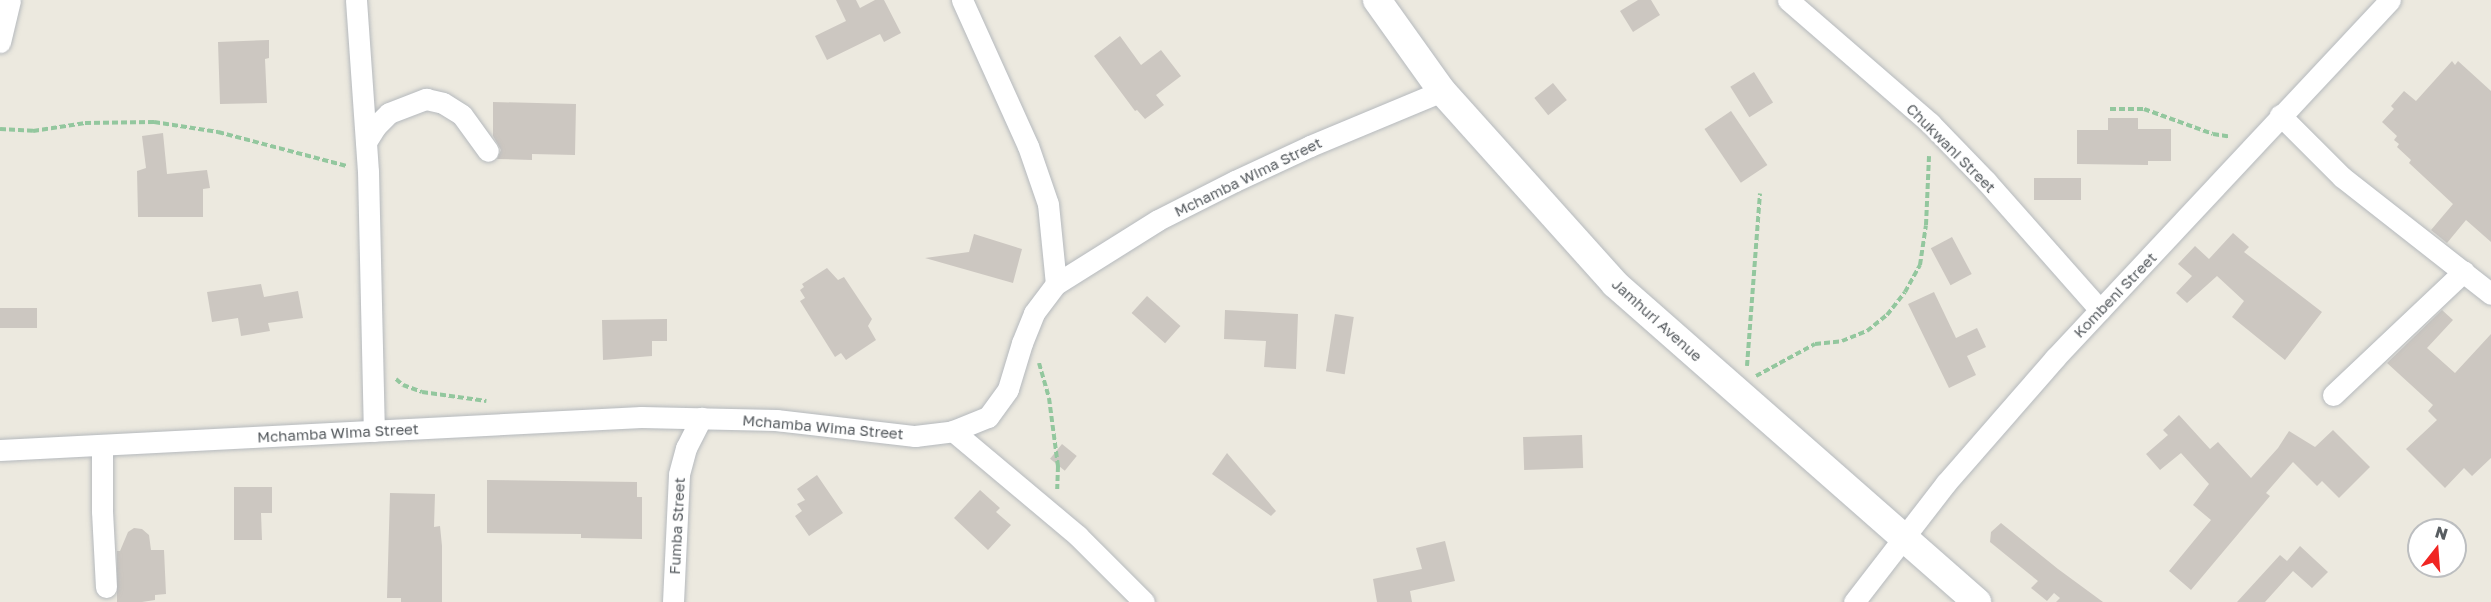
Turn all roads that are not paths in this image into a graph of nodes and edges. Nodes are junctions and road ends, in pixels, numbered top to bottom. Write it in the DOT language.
graph roads {
  1 [pos="10,0"];
  2 [pos="356,0"];
  3 [pos="962,0"];
  4 [pos="1377,0"];
  5 [pos="1788,0"];
  6 [pos="2390,0"];
  7 [pos="0,42"];
  8 [pos="1442,91"];
  9 [pos="2280,115"];
  10 [pos="366,142"];
  11 [pos="488,152"];
  12 [pos="2464,271"];
  13 [pos="1056,284"];
  14 [pos="2491,294"];
  15 [pos="2100,310"];
  16 [pos="2333,395"];
  17 [pos="701,418"];
  18 [pos="374,431"];
  19 [pos="953,432"];
  20 [pos="102,446"];
  21 [pos="0,450"];
  22 [pos="1905,537"];
  23 [pos="106,587"];
  24 [pos="673,602"];
  25 [pos="1144,602"];
  26 [pos="1854,602"];
  27 [pos="1977,602"];
  1 -- 7 [label="street"];
  2 -- 10 [label="street"];
  3 -- 13 [label="street"];
  4 -- 8 [label="street, Jamhuri Avenue"];
  5 -- 15 [label="street, Chukwani Street"];
  6 -- 9 [label="street, Kombeni Street"];
  8 -- 13 [label="street, Mchamba Wima Street"];
  8 -- 22 [label="street, Jamhuri Avenue"];
  9 -- 12 [label="street"];
  9 -- 15 [label="street, Kombeni Street"];
  10 -- 11 [label="street"];
  10 -- 18 [label="street"];
  12 -- 14 [label="street"];
  12 -- 16 [label="street"];
  13 -- 19 [label="street, Mchamba Wima Street"];
  15 -- 22 [label="street, Kombeni Street"];
  17 -- 18 [label="street, Mchamba Wima Street"];
  17 -- 19 [label="street, Mchamba Wima Street"];
  17 -- 24 [label="street, Fumba Street"];
  18 -- 20 [label="street, Mchamba Wima Street"];
  19 -- 25 [label="street"];
  20 -- 21 [label="street, Mchamba Wima Street"];
  20 -- 23 [label="street"];
  22 -- 26 [label="street, Kombeni Street"];
  22 -- 27 [label="street, Jamhuri Avenue"];
}
